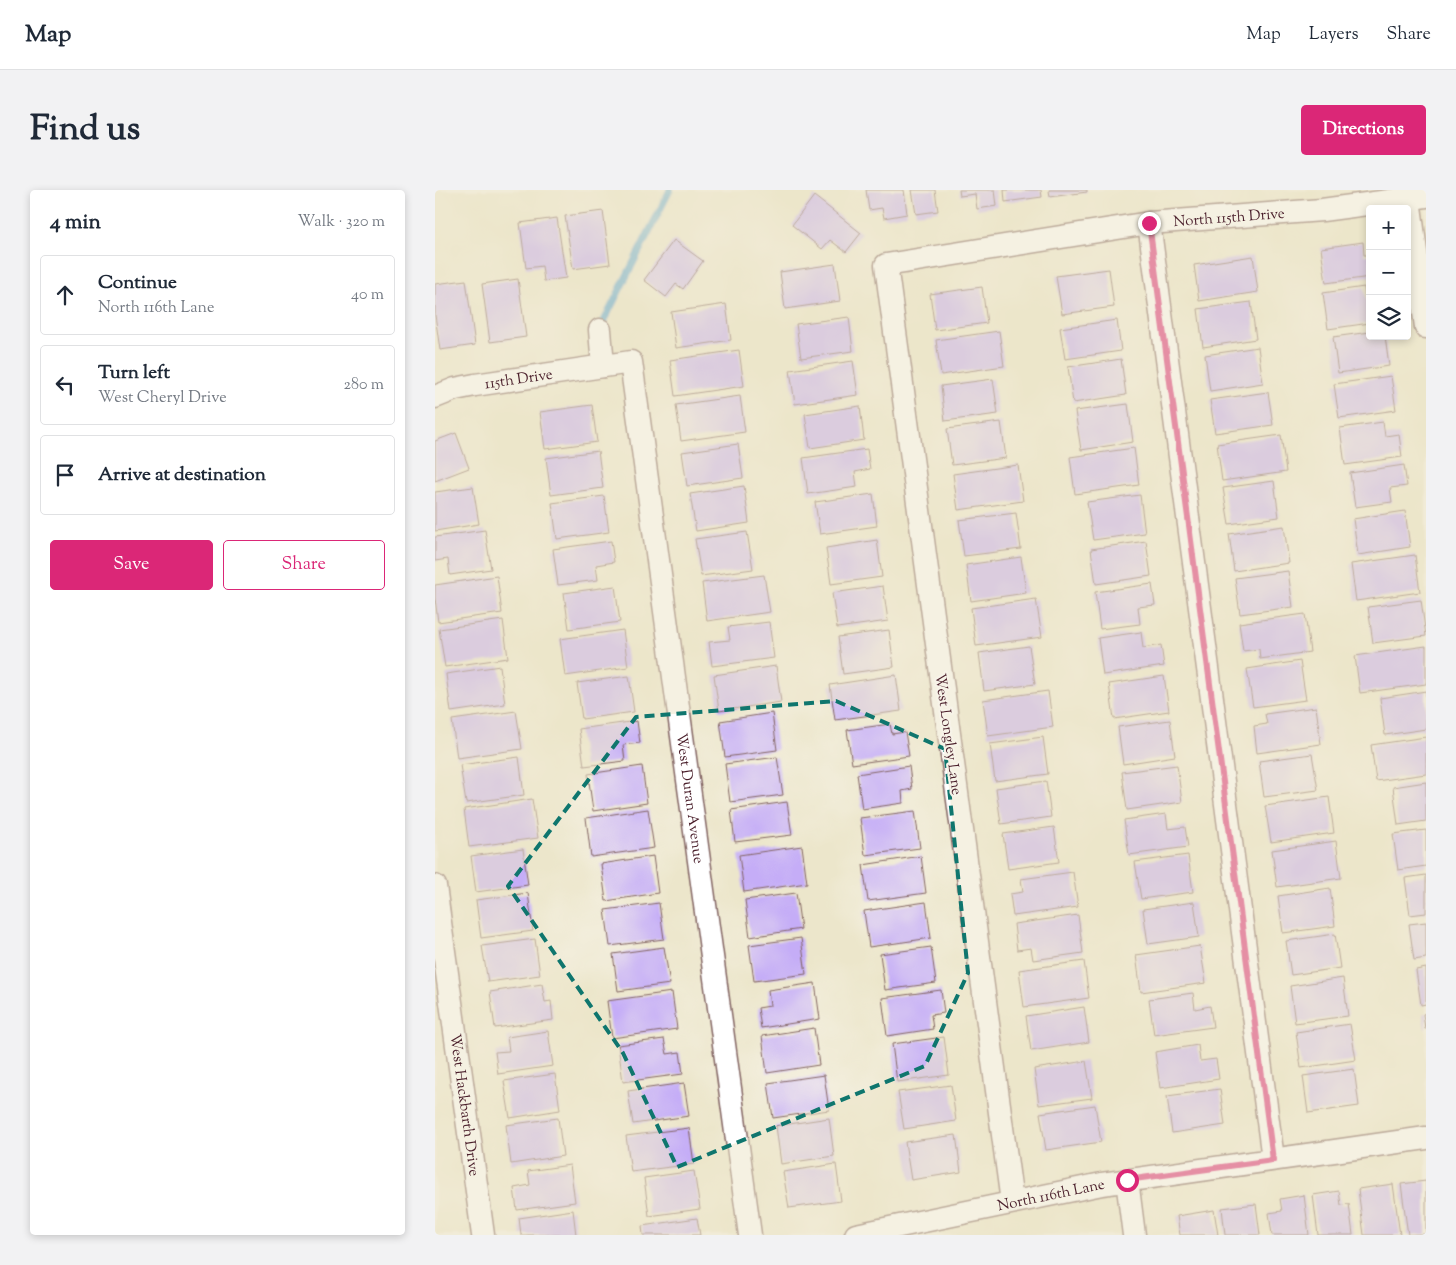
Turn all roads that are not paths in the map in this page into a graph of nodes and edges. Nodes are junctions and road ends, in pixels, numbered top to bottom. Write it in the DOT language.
graph roads {
  1 [pos="1417,197"];
  2 [pos="1149,223"];
  3 [pos="886,265"];
  4 [pos="1426,327"];
  5 [pos="600,330"];
  6 [pos="631,362"];
  7 [pos="603,366"];
  8 [pos="435,397"];
  9 [pos="435,886"];
  10 [pos="1426,1138"];
  11 [pos="1273,1160"];
  12 [pos="1127,1180"];
  13 [pos="1012,1202"];
  14 [pos="483,1235"];
  15 [pos="750,1235"];
  16 [pos="856,1235"];
  17 [pos="1134,1235"];
  1 -- 2 [label="street, North 115th Drive"];
  1 -- 4 [label="street"];
  2 -- 3 [label="street, North 115th Drive"];
  2 -- 11 [label="street"];
  3 -- 13 [label="street, West Longley Lane"];
  5 -- 7 [label="street"];
  6 -- 7 [label="street, 115th Drive"];
  6 -- 15 [label="street, West Duran Avenue"];
  7 -- 8 [label="street, 115th Drive"];
  9 -- 14 [label="street, West Hackbarth Drive"];
  10 -- 11 [label="street, North 116th Lane"];
  11 -- 12 [label="street, North 116th Lane"];
  12 -- 13 [label="street, North 116th Lane"];
  12 -- 17 [label="street"];
  13 -- 16 [label="street, North 116th Lane"];
}
